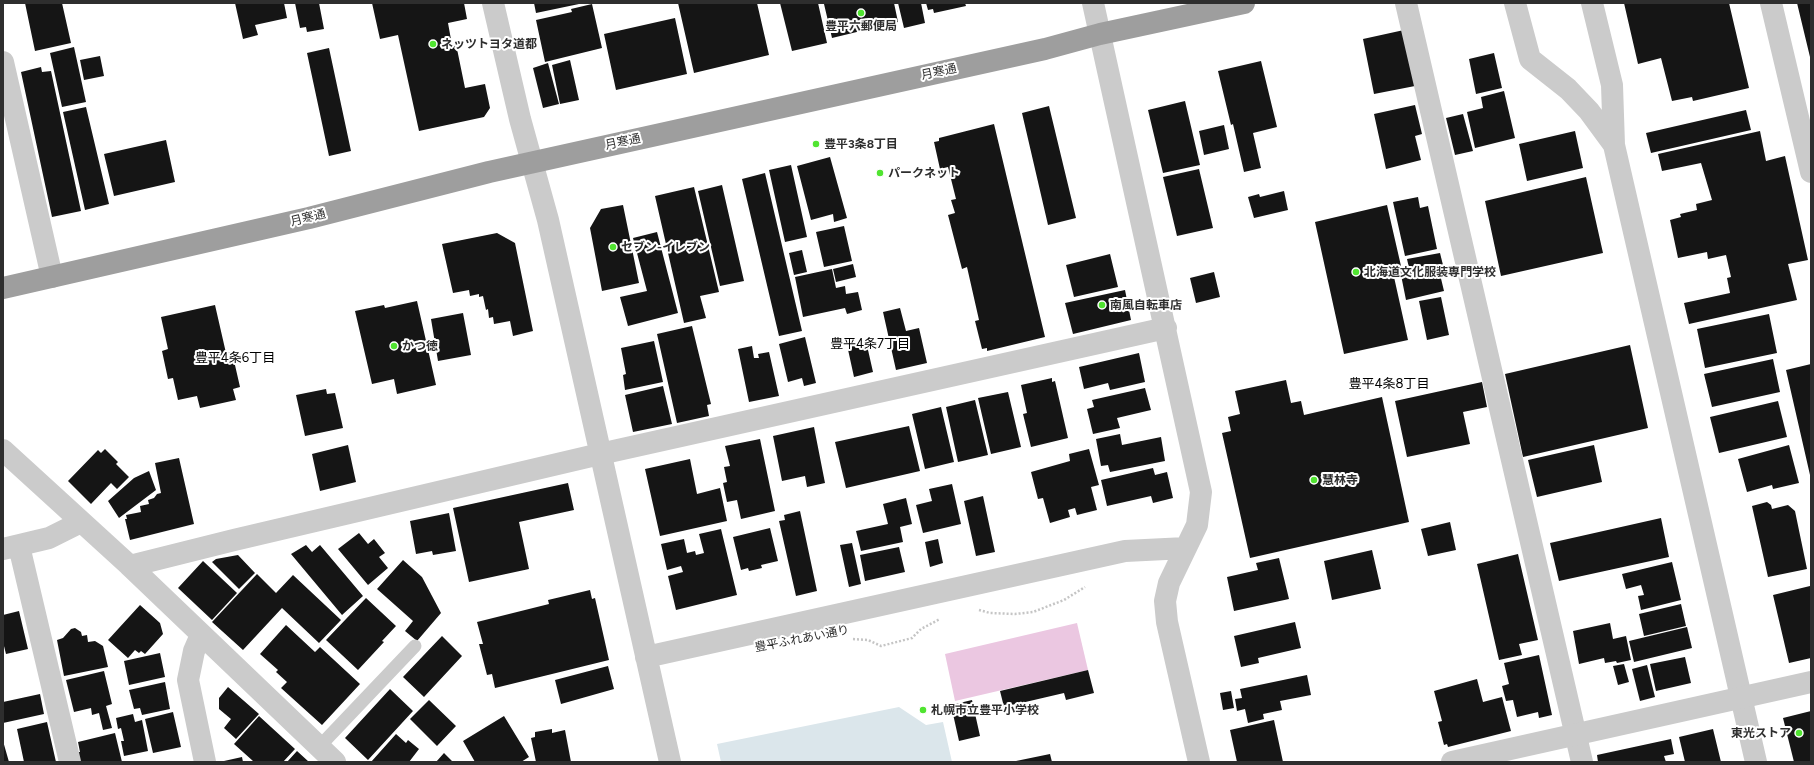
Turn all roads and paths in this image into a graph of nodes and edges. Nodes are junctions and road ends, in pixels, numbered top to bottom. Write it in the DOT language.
graph roads {
  1 [pos="492,3"];
  2 [pos="1093,3"];
  3 [pos="1244,3"];
  4 [pos="1406,3"];
  5 [pos="1515,3"];
  6 [pos="1592,3"];
  7 [pos="1771,3"];
  8 [pos="1100,34"];
  9 [pos="3,62"];
  10 [pos="1614,145"];
  11 [pos="532,162"];
  12 [pos="1811,172"];
  13 [pos="52,277"];
  14 [pos="3,288"];
  15 [pos="1166,328"];
  16 [pos="3,450"];
  17 [pos="600,454"];
  18 [pos="81,522"];
  19 [pos="11,548"];
  20 [pos="1186,548"];
  21 [pos="130,566"];
  22 [pos="1088,585"];
  23 [pos="973,610"];
  24 [pos="942,618"];
  25 [pos="201,635"];
  26 [pos="852,639"];
  27 [pos="415,646"];
  28 [pos="646,657"];
  29 [pos="1811,682"];
  30 [pos="1742,697"];
  31 [pos="1576,734"];
  32 [pos="319,747"];
  33 [pos="70,762"];
  34 [pos="206,762"];
  35 [pos="335,762"];
  36 [pos="670,762"];
  37 [pos="1199,762"];
  38 [pos="1452,762"];
  39 [pos="1582,762"];
  40 [pos="1756,762"];
  1 -- 11 [label="street"];
  2 -- 8 [label="street"];
  3 -- 8 [label="highway, 月寒通"];
  4 -- 31 [label="street"];
  5 -- 10 [label="street"];
  6 -- 10 [label="street"];
  7 -- 12 [label="street"];
  8 -- 11 [label="highway, 月寒通"];
  8 -- 15 [label="street"];
  9 -- 13 [label="street"];
  10 -- 30 [label="street"];
  11 -- 13 [label="highway, 月寒通"];
  11 -- 17 [label="street"];
  13 -- 14 [label="highway, 月寒通"];
  15 -- 17 [label="street"];
  15 -- 20 [label="street"];
  16 -- 18 [label="street"];
  17 -- 21 [label="street"];
  17 -- 28 [label="street"];
  18 -- 19 [label="street"];
  18 -- 21 [label="street"];
  19 -- 33 [label="street"];
  20 -- 28 [label="street"];
  20 -- 37 [label="street"];
  21 -- 25 [label="street"];
  22 -- 23 [label="path"];
  24 -- 26 [label="path, 豊平ふれあい通り"];
  25 -- 32 [label="street"];
  25 -- 34 [label="street"];
  27 -- 32 [label="lane"];
  28 -- 36 [label="street"];
  29 -- 30 [label="street"];
  30 -- 31 [label="street"];
  30 -- 40 [label="street"];
  31 -- 38 [label="street"];
  31 -- 39 [label="street"];
  32 -- 35 [label="street"];
}
